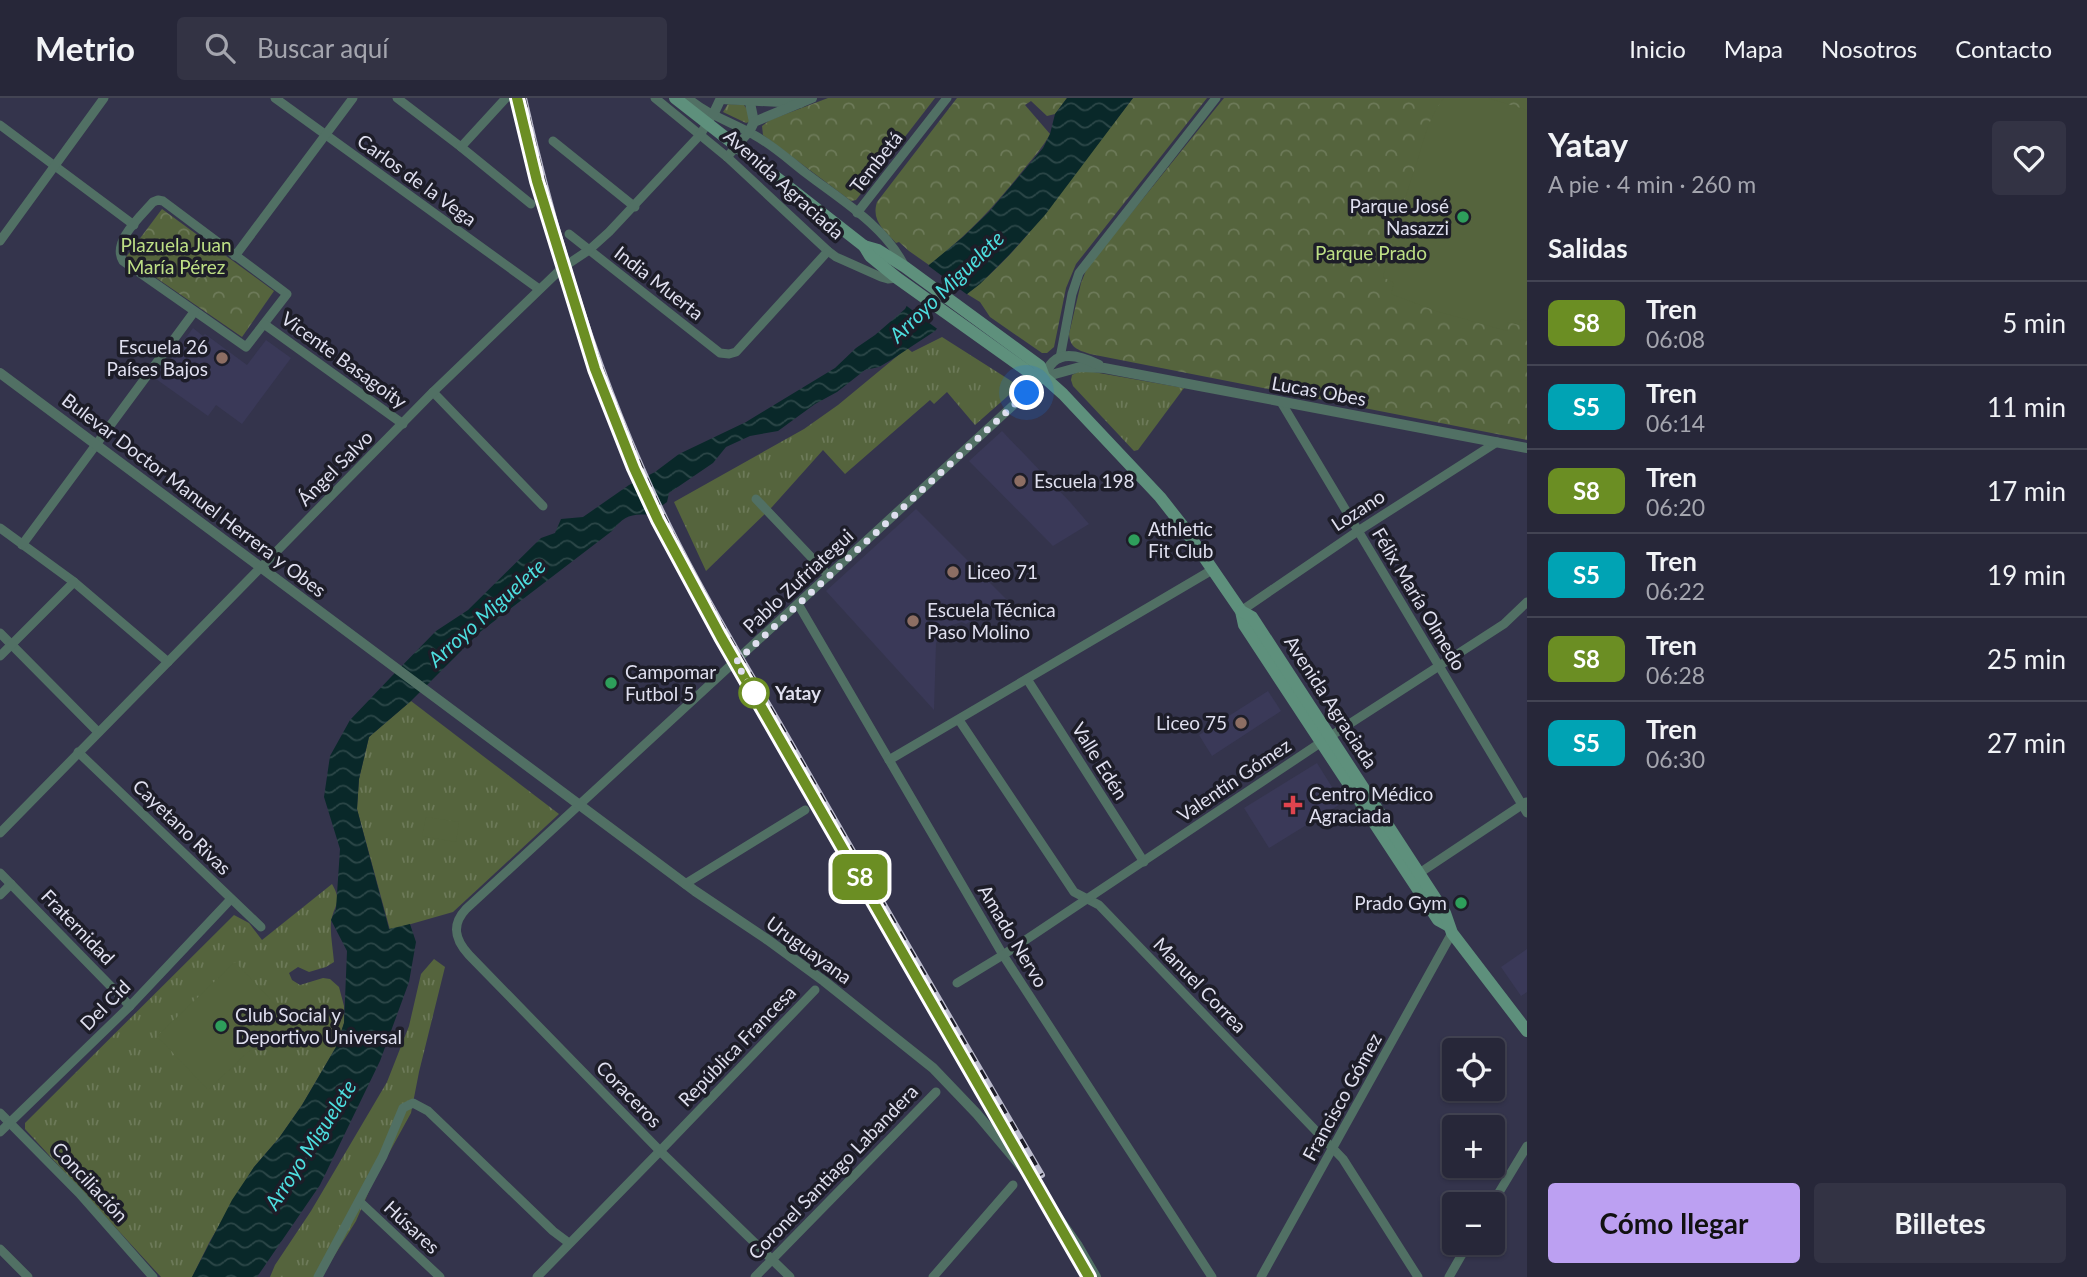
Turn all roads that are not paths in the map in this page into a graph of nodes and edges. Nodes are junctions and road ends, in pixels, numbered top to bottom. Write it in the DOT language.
graph roads {
  1 [pos="104,98"];
  2 [pos="275,98"];
  3 [pos="353,98"];
  4 [pos="397,98"];
  5 [pos="506,98"];
  6 [pos="656,98"];
  7 [pos="675,98"];
  8 [pos="688,98"];
  9 [pos="721,98"];
  10 [pos="812,98"];
  11 [pos="947,98"];
  12 [pos="1216,98"];
  13 [pos="749,99"];
  14 [pos="800,103"];
  15 [pos="713,115"];
  16 [pos="0,125"];
  17 [pos="752,127"];
  18 [pos="700,135"];
  19 [pos="325,136"];
  20 [pos="553,141"];
  21 [pos="461,147"];
  22 [pos="727,157"];
  23 [pos="54,167"];
  24 [pos="531,204"];
  25 [pos="635,206"];
  26 [pos="857,214"];
  27 [pos="134,225"];
  28 [pos="569,234"];
  29 [pos="0,241"];
  30 [pos="589,250"];
  31 [pos="828,251"];
  32 [pos="235,256"];
  33 [pos="901,273"];
  34 [pos="539,289"];
  35 [pos="194,312"];
  36 [pos="264,324"];
  37 [pos="1060,358"];
  38 [pos="1104,368"];
  39 [pos="0,373"];
  40 [pos="1044,377"];
  41 [pos="433,393"];
  42 [pos="1281,402"];
  43 [pos="403,424"];
  44 [pos="1497,442"];
  45 [pos="96,444"];
  46 [pos="1526,449"];
  47 [pos="757,499"];
  48 [pos="543,506"];
  49 [pos="0,528"];
  50 [pos="1358,531"];
  51 [pos="22,545"];
  52 [pos="262,567"];
  53 [pos="1212,570"];
  54 [pos="829,576"];
  55 [pos="74,582"];
  56 [pos="1527,603"];
  57 [pos="799,604"];
  58 [pos="1241,611"];
  59 [pos="0,634"];
  60 [pos="11,645"];
  61 [pos="0,656"];
  62 [pos="169,662"];
  63 [pos="1440,666"];
  64 [pos="1027,679"];
  65 [pos="448,706"];
  66 [pos="959,720"];
  67 [pos="98,732"];
  68 [pos="1327,739"];
  69 [pos="78,752"];
  70 [pos="889,761"];
  71 [pos="581,805"];
  72 [pos="1525,807"];
  73 [pos="805,810"];
  74 [pos="0,833"];
  75 [pos="1144,862"];
  76 [pos="0,873"];
  77 [pos="1415,876"];
  78 [pos="11,884"];
  79 [pos="690,887"];
  80 [pos="0,895"];
  81 [pos="1087,898"];
  82 [pos="231,899"];
  83 [pos="456,926"];
  84 [pos="261,927"];
  85 [pos="1450,930"];
  86 [pos="1003,955"];
  87 [pos="957,984"];
  88 [pos="815,990"];
  89 [pos="130,1006"];
  90 [pos="1527,1031"];
  91 [pos="936,1091"];
  92 [pos="0,1113"];
  93 [pos="9,1123"];
  94 [pos="0,1132"];
  95 [pos="1527,1146"];
  96 [pos="1333,1149"];
  97 [pos="660,1151"];
  98 [pos="1013,1185"];
  99 [pos="1499,1192"];
  100 [pos="360,1202"];
  101 [pos="569,1243"];
  102 [pos="0,1249"];
  103 [pos="1461,1255"];
  104 [pos="772,1259"];
  105 [pos="28,1277"];
  106 [pos="153,1277"];
  107 [pos="318,1277"];
  108 [pos="440,1277"];
  109 [pos="537,1277"];
  110 [pos="755,1277"];
  111 [pos="790,1277"];
  112 [pos="933,1277"];
  113 [pos="1096,1277"];
  114 [pos="1212,1277"];
  115 [pos="1261,1277"];
  116 [pos="1418,1277"];
  117 [pos="1448,1277"];
  1 -- 23 [label="street"];
  2 -- 19 [label="street, Carlos de la Vega"];
  3 -- 19 [label="street"];
  4 -- 21 [label="street"];
  5 -- 21 [label="street"];
  6 -- 18 [label="street, Avenida Agraciada"];
  7 -- 33 [label="main road, Avenida Agraciada, bridge"];
  8 -- 15 [label="street, Avenida Agraciada"];
  9 -- 13 [label="street"];
  9 -- 15 [label="street"];
  10 -- 14 [label="street"];
  11 -- 26 [label="street, Tembetá"];
  12 -- 37 [label="street"];
  13 -- 14 [label="street"];
  13 -- 17 [label="street"];
  14 -- 17 [label="street"];
  15 -- 17 [label="street, Avenida Agraciada"];
  15 -- 18 [label="street, Ángel Salvo"];
  16 -- 23 [label="street"];
  17 -- 22 [label="street"];
  17 -- 26 [label="street, Avenida Agraciada"];
  18 -- 22 [label="street, Avenida Agraciada"];
  18 -- 25 [label="street, Ángel Salvo"];
  19 -- 32 [label="street"];
  19 -- 34 [label="street, Carlos de la Vega"];
  20 -- 25 [label="street"];
  21 -- 24 [label="street"];
  22 -- 31 [label="street, Avenida Agraciada"];
  23 -- 27 [label="street"];
  23 -- 29 [label="street"];
  25 -- 30 [label="street, Ángel Salvo"];
  26 -- 33 [label="street, Avenida Agraciada"];
  27 -- 32 [label="street, Vicente Basagoity"];
  27 -- 35 [label="street, Vicente Basagoity"];
  28 -- 30 [label="street, India Muerta"];
  30 -- 31 [label="street, India Muerta"];
  30 -- 34 [label="street, Ángel Salvo"];
  31 -- 33 [label="street, Avenida Agraciada"];
  32 -- 36 [label="street, Vicente Basagoity"];
  33 -- 40 [label="main road, Avenida Agraciada"];
  33 -- 40 [label="main road, Avenida Agraciada"];
  34 -- 41 [label="street, Ángel Salvo"];
  35 -- 36 [label="street, Vicente Basagoity"];
  35 -- 45 [label="street"];
  36 -- 43 [label="street, Vicente Basagoity"];
  37 -- 38 [label="street, Lucas Obes"];
  37 -- 40 [label="street"];
  38 -- 40 [label="street, Lucas Obes"];
  38 -- 42 [label="street, Lucas Obes"];
  39 -- 45 [label="street, Bulevar Doctor Manuel Herrera y Obes"];
  40 -- 53 [label="main road, Avenida Agraciada"];
  40 -- 54 [label="street, Pablo Zufriategui"];
  41 -- 43 [label="street, Ángel Salvo"];
  41 -- 48 [label="street, Vicente Basagoity"];
  42 -- 44 [label="street, Lucas Obes"];
  42 -- 50 [label="street, Félix María Olmedo"];
  43 -- 52 [label="street, Ángel Salvo"];
  44 -- 46 [label="street, Lucas Obes"];
  44 -- 50 [label="street, Lozano"];
  45 -- 51 [label="street"];
  45 -- 52 [label="street, Bulevar Doctor Manuel Herrera y Obes"];
  47 -- 54 [label="street"];
  49 -- 51 [label="street"];
  50 -- 58 [label="street, Lozano"];
  50 -- 63 [label="street, Félix María Olmedo"];
  51 -- 55 [label="street"];
  52 -- 62 [label="street, Ángel Salvo"];
  52 -- 65 [label="street, Bulevar Doctor Manuel Herrera y Obes"];
  53 -- 58 [label="main road, Avenida Agraciada"];
  53 -- 64 [label="street"];
  54 -- 57 [label="street, Pablo Zufriategui"];
  55 -- 60 [label="street"];
  55 -- 62 [label="street"];
  56 -- 63 [label="street, Valentín Gómez"];
  57 -- 70 [label="street, Amado Nervo"];
  57 -- 71 [label="street, Pablo Zufriategui"];
  58 -- 68 [label="main road, Avenida Agraciada"];
  59 -- 60 [label="street"];
  60 -- 61 [label="street"];
  60 -- 67 [label="street"];
  62 -- 67 [label="street, Ángel Salvo"];
  63 -- 68 [label="street, Valentín Gómez"];
  63 -- 72 [label="street, Félix María Olmedo"];
  64 -- 66 [label="street"];
  64 -- 75 [label="street, Valle Edén"];
  65 -- 71 [label="street, Uruguayana"];
  66 -- 70 [label="street"];
  66 -- 81 [label="street, Manuel Correa"];
  67 -- 69 [label="street, Ángel Salvo"];
  68 -- 75 [label="street, Valentín Gómez"];
  68 -- 77 [label="main road, Avenida Agraciada"];
  69 -- 74 [label="street, Ángel Salvo"];
  69 -- 82 [label="street, Cayetano Rivas"];
  70 -- 86 [label="street, Amado Nervo"];
  71 -- 79 [label="street, Uruguayana"];
  71 -- 83 [label="street, Pablo Zufriategui"];
  72 -- 77 [label="street"];
  73 -- 79 [label="street"];
  75 -- 81 [label="street, Valentín Gómez"];
  76 -- 78 [label="street, Fraternidad"];
  77 -- 85 [label="main road, Avenida Agraciada"];
  78 -- 80 [label="street"];
  78 -- 89 [label="street, Fraternidad"];
  79 -- 113 [label="street, Uruguayana, bridge"];
  81 -- 86 [label="street, Valentín Gómez"];
  81 -- 96 [label="street, Manuel Correa"];
  82 -- 84 [label="street, Cayetano Rivas"];
  82 -- 89 [label="street, Del Cid"];
  83 -- 97 [label="street, Coraceros"];
  85 -- 90 [label="main road, Avenida Agraciada"];
  85 -- 96 [label="street, Francisco Gómez"];
  86 -- 87 [label="street, Valentín Gómez"];
  86 -- 114 [label="street, Amado Nervo"];
  88 -- 97 [label="street, República Francesa"];
  89 -- 93 [label="street, Del Cid"];
  91 -- 104 [label="street, Coronel Santiago Labandera"];
  92 -- 93 [label="street, Conciliación"];
  93 -- 94 [label="street, Del Cid"];
  93 -- 106 [label="street, Conciliación"];
  95 -- 99 [label="street"];
  96 -- 115 [label="street, Francisco Gómez"];
  96 -- 116 [label="street, Manuel Correa"];
  97 -- 101 [label="street, República Francesa"];
  97 -- 104 [label="street, Coraceros"];
  98 -- 112 [label="street"];
  100 -- 101 [label="street"];
  100 -- 107 [label="street"];
  100 -- 108 [label="street, Húsares"];
  101 -- 109 [label="street, República Francesa"];
  102 -- 105 [label="street"];
  103 -- 117 [label="street"];
  104 -- 110 [label="street, Coronel Santiago Labandera"];
  104 -- 111 [label="street, Coraceros"];
}
